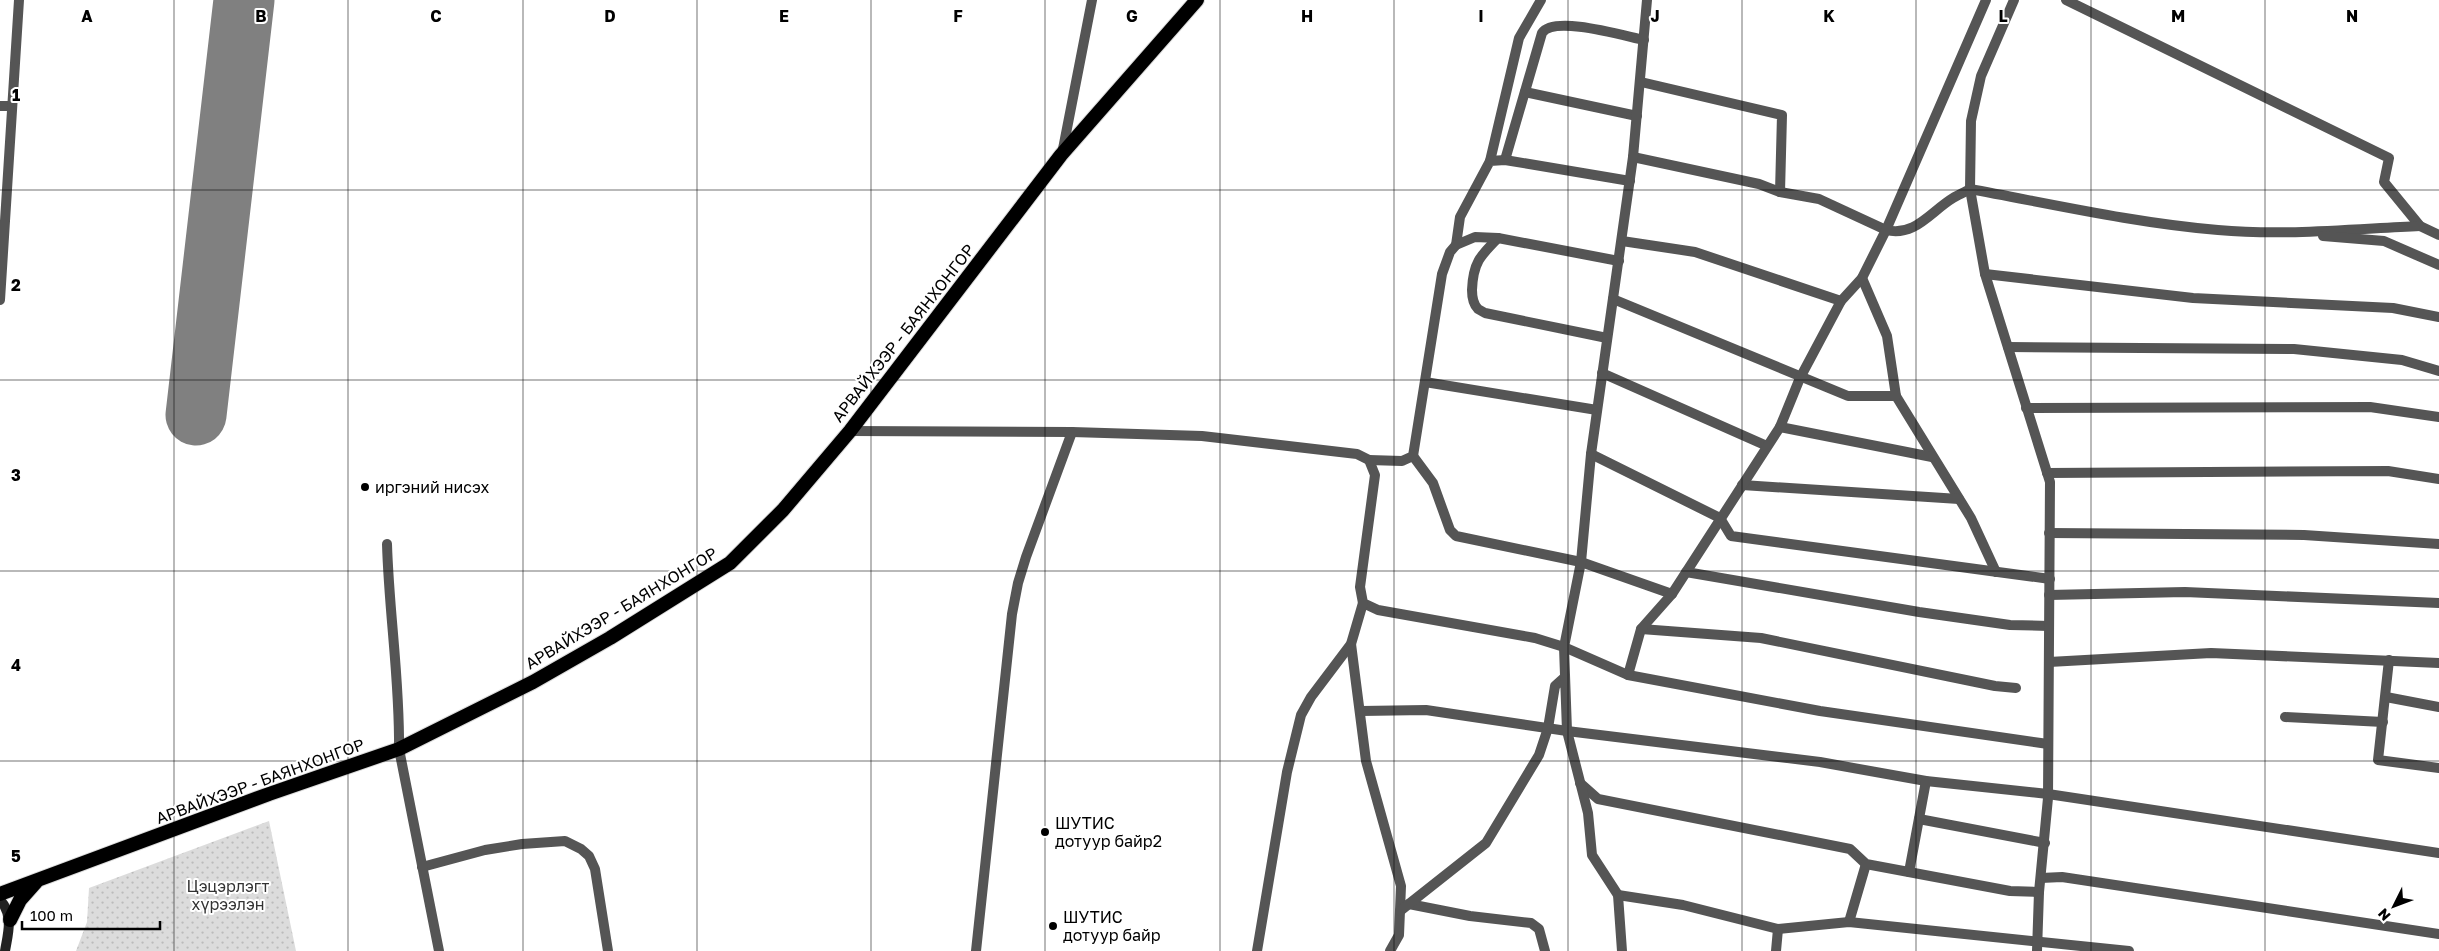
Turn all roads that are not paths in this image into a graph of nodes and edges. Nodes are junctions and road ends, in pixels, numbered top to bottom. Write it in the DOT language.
graph roads {
  1 [pos="19,0"];
  2 [pos="1092,0"];
  3 [pos="1197,0"];
  4 [pos="1541,0"];
  5 [pos="1647,0"];
  6 [pos="1986,0"];
  7 [pos="2014,0"];
  8 [pos="2066,0"];
  9 [pos="1644,40"];
  10 [pos="1641,82"];
  11 [pos="1525,92"];
  12 [pos="0,106"];
  13 [pos="12,106"];
  14 [pos="1637,116"];
  15 [pos="1061,155"];
  16 [pos="1633,157"];
  17 [pos="1505,160"];
  18 [pos="1490,161"];
  19 [pos="1630,181"];
  20 [pos="1970,189"];
  21 [pos="1780,192"];
  22 [pos="2420,226"];
  23 [pos="1886,230"];
  24 [pos="2283,233"];
  25 [pos="2439,235"];
  26 [pos="1498,238"];
  27 [pos="1622,241"];
  28 [pos="1456,245"];
  29 [pos="1619,262"];
  30 [pos="2439,265"];
  31 [pos="1985,274"];
  32 [pos="1862,278"];
  33 [pos="1613,299"];
  34 [pos="0,300"];
  35 [pos="1841,301"];
  36 [pos="2439,317"];
  37 [pos="1607,338"];
  38 [pos="2008,347"];
  39 [pos="2439,371"];
  40 [pos="1602,373"];
  41 [pos="1800,378"];
  42 [pos="1425,382"];
  43 [pos="1896,396"];
  44 [pos="2026,408"];
  45 [pos="1596,410"];
  46 [pos="2439,417"];
  47 [pos="1780,427"];
  48 [pos="850,431"];
  49 [pos="1072,432"];
  50 [pos="1767,446"];
  51 [pos="1590,454"];
  52 [pos="1413,456"];
  53 [pos="1932,457"];
  54 [pos="1369,460"];
  55 [pos="2047,473"];
  56 [pos="2439,478"];
  57 [pos="1742,485"];
  58 [pos="1958,500"];
  59 [pos="1720,518"];
  60 [pos="2049,533"];
  61 [pos="387,544"];
  62 [pos="2439,544"];
  63 [pos="1581,562"];
  64 [pos="1686,572"];
  65 [pos="1996,572"];
  66 [pos="2050,579"];
  67 [pos="1672,594"];
  68 [pos="2050,596"];
  69 [pos="1363,603"];
  70 [pos="2439,603"];
  71 [pos="2049,626"];
  72 [pos="1641,629"];
  73 [pos="1351,644"];
  74 [pos="1564,647"];
  75 [pos="2389,660"];
  76 [pos="2050,662"];
  77 [pos="2439,663"];
  78 [pos="1628,675"];
  79 [pos="1565,677"];
  80 [pos="2016,688"];
  81 [pos="2386,697"];
  82 [pos="2439,706"];
  83 [pos="1361,711"];
  84 [pos="2285,716"];
  85 [pos="2383,722"];
  86 [pos="1548,728"];
  87 [pos="1567,731"];
  88 [pos="2048,744"];
  89 [pos="399,749"];
  90 [pos="2439,768"];
  91 [pos="1926,781"];
  92 [pos="1580,783"];
  93 [pos="2048,794"];
  94 [pos="1919,819"];
  95 [pos="2044,843"];
  96 [pos="2439,853"];
  97 [pos="1866,864"];
  98 [pos="422,867"];
  99 [pos="1909,872"];
  100 [pos="2041,878"];
  101 [pos="37,882"];
  102 [pos="2040,892"];
  103 [pos="0,894"];
  104 [pos="1618,895"];
  105 [pos="0,900"];
  106 [pos="1409,904"];
  107 [pos="1400,911"];
  108 [pos="10,920"];
  109 [pos="1849,922"];
  110 [pos="1778,929"];
  111 [pos="2439,934"];
  112 [pos="2037,947"];
  113 [pos="5,951"];
  114 [pos="438,951"];
  115 [pos="608,951"];
  116 [pos="976,951"];
  117 [pos="1257,951"];
  118 [pos="1390,951"];
  119 [pos="1545,951"];
  120 [pos="1554,951"];
  121 [pos="1622,951"];
  122 [pos="1776,951"];
  123 [pos="2129,951"];
  1 -- 13 [label="street"];
  2 -- 15 [label="street"];
  3 -- 15 [label="highway, АРВАЙХЭЭР - БАЯНХОНГОР"];
  4 -- 18 [label="street"];
  5 -- 9 [label="street"];
  6 -- 23 [label="street"];
  7 -- 20 [label="street"];
  8 -- 22 [label="street"];
  9 -- 10 [label="street"];
  9 -- 11 [label="street"];
  10 -- 14 [label="street"];
  10 -- 21 [label="street"];
  11 -- 14 [label="street"];
  11 -- 17 [label="street"];
  12 -- 13 [label="street"];
  13 -- 34 [label="street"];
  14 -- 16 [label="street"];
  15 -- 48 [label="highway, АРВАЙХЭЭР - БАЯНХОНГОР"];
  16 -- 19 [label="street"];
  16 -- 21 [label="street"];
  17 -- 18 [label="street"];
  17 -- 19 [label="street"];
  18 -- 28 [label="street"];
  19 -- 27 [label="street"];
  20 -- 23 [label="street"];
  20 -- 24 [label="street"];
  20 -- 31 [label="street"];
  21 -- 23 [label="street"];
  22 -- 24 [label="street"];
  22 -- 25 [label="street"];
  23 -- 32 [label="street"];
  24 -- 30 [label="street"];
  26 -- 28 [label="street"];
  26 -- 29 [label="street"];
  26 -- 37 [label="street"];
  27 -- 29 [label="street"];
  27 -- 35 [label="street"];
  28 -- 42 [label="street"];
  29 -- 33 [label="street"];
  31 -- 36 [label="street"];
  31 -- 38 [label="street"];
  32 -- 35 [label="street"];
  32 -- 43 [label="street"];
  33 -- 37 [label="street"];
  33 -- 41 [label="street"];
  35 -- 41 [label="street"];
  37 -- 40 [label="street"];
  38 -- 39 [label="street"];
  38 -- 44 [label="street"];
  40 -- 45 [label="street"];
  40 -- 50 [label="street"];
  41 -- 43 [label="street"];
  41 -- 47 [label="street"];
  42 -- 45 [label="street"];
  42 -- 52 [label="street"];
  43 -- 53 [label="street"];
  44 -- 46 [label="street"];
  44 -- 55 [label="street"];
  45 -- 51 [label="street"];
  47 -- 50 [label="street"];
  47 -- 53 [label="street"];
  48 -- 49 [label="street"];
  48 -- 89 [label="highway, АРВАЙХЭЭР - БАЯНХОНГОР"];
  49 -- 54 [label="street"];
  49 -- 116 [label="street"];
  50 -- 57 [label="street"];
  51 -- 59 [label="street"];
  51 -- 63 [label="street"];
  52 -- 54 [label="street"];
  52 -- 63 [label="street"];
  53 -- 58 [label="street"];
  54 -- 69 [label="street"];
  55 -- 56 [label="street"];
  55 -- 60 [label="street"];
  57 -- 58 [label="street"];
  57 -- 59 [label="street"];
  58 -- 65 [label="street"];
  59 -- 64 [label="street"];
  59 -- 65 [label="street"];
  60 -- 62 [label="street"];
  60 -- 66 [label="street"];
  61 -- 89 [label="street"];
  63 -- 67 [label="street"];
  63 -- 74 [label="street"];
  64 -- 67 [label="street"];
  64 -- 71 [label="street"];
  65 -- 66 [label="street"];
  66 -- 68 [label="street"];
  67 -- 72 [label="street"];
  68 -- 70 [label="street"];
  68 -- 71 [label="street"];
  69 -- 73 [label="street"];
  69 -- 74 [label="street"];
  71 -- 76 [label="street"];
  72 -- 78 [label="street"];
  72 -- 80 [label="street"];
  73 -- 83 [label="street"];
  73 -- 117 [label="street"];
  74 -- 78 [label="street"];
  74 -- 79 [label="street"];
  75 -- 76 [label="street"];
  75 -- 77 [label="street"];
  75 -- 81 [label="street"];
  76 -- 88 [label="street"];
  78 -- 88 [label="street"];
  79 -- 86 [label="street"];
  79 -- 87 [label="street"];
  81 -- 82 [label="street"];
  81 -- 85 [label="street"];
  83 -- 86 [label="street"];
  83 -- 107 [label="street"];
  84 -- 85 [label="street"];
  85 -- 90 [label="street"];
  86 -- 87 [label="street"];
  86 -- 106 [label="street"];
  87 -- 91 [label="street"];
  87 -- 92 [label="street"];
  88 -- 93 [label="street"];
  89 -- 98 [label="street"];
  89 -- 101 [label="highway, АРВАЙХЭЭР - БАЯНХОНГОР"];
  91 -- 93 [label="street"];
  91 -- 94 [label="street"];
  92 -- 97 [label="street"];
  92 -- 104 [label="street"];
  93 -- 95 [label="street"];
  93 -- 96 [label="street"];
  94 -- 95 [label="street"];
  94 -- 99 [label="street"];
  95 -- 100 [label="street"];
  97 -- 99 [label="street"];
  97 -- 109 [label="street"];
  98 -- 114 [label="street"];
  98 -- 115 [label="street"];
  99 -- 102 [label="street"];
  100 -- 102 [label="street"];
  100 -- 111 [label="street"];
  101 -- 103 [label="highway, АРВАЙХЭЭР - БАЯНХОНГОР"];
  101 -- 108 [label="highway"];
  102 -- 112 [label="street"];
  104 -- 110 [label="street"];
  104 -- 121 [label="street"];
  105 -- 108 [label="main road"];
  106 -- 107 [label="street"];
  106 -- 119 [label="street"];
  107 -- 118 [label="street"];
  108 -- 113 [label="main road"];
  109 -- 110 [label="street"];
  109 -- 112 [label="street"];
  110 -- 122 [label="street"];
  112 -- 123 [label="street"];
  119 -- 120 [label="street"];
}
